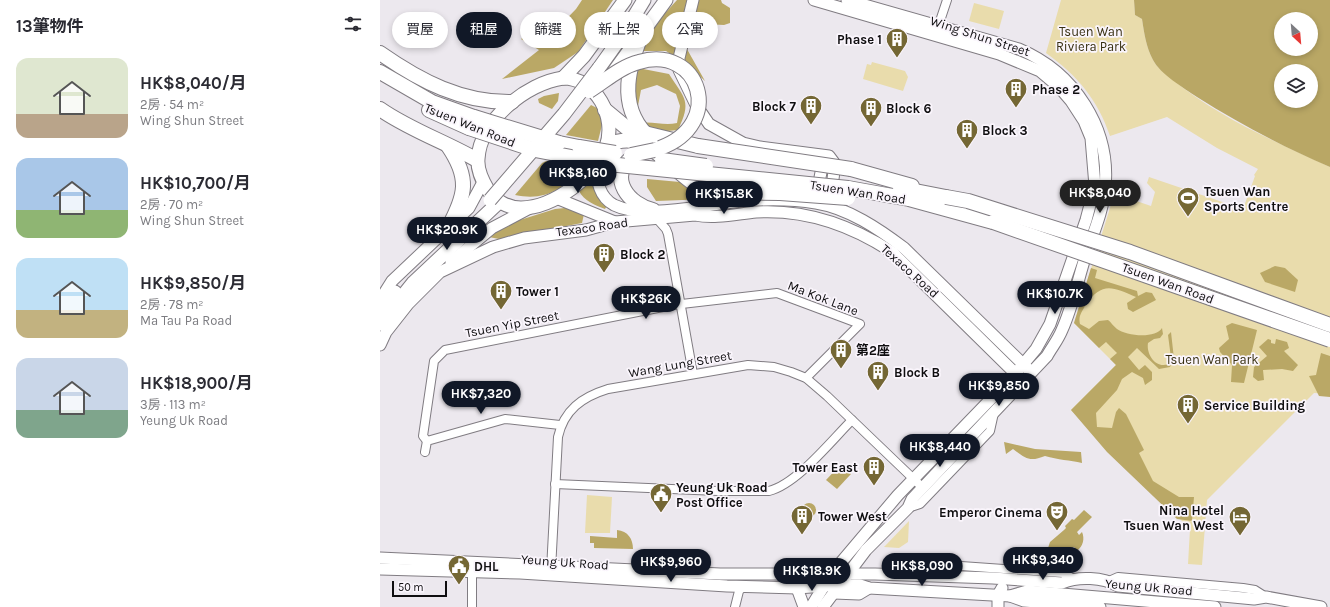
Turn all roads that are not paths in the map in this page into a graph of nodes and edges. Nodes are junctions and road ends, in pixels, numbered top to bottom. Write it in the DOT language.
graph roads {
  1 [pos="625,0"];
  2 [pos="644,0"];
  3 [pos="656,0"];
  4 [pos="666,0"];
  5 [pos="693,0"];
  6 [pos="814,0"];
  7 [pos="847,0"];
  8 [pos="947,0"];
  9 [pos="654,16"];
  10 [pos="937,32"];
  11 [pos="630,48"];
  12 [pos="636,48"];
  13 [pos="380,53"];
  14 [pos="601,69"];
  15 [pos="380,72"];
  16 [pos="563,78"];
  17 [pos="380,83"];
  18 [pos="589,92"];
  19 [pos="512,102"];
  20 [pos="603,105"];
  21 [pos="380,109"];
  22 [pos="471,122"];
  23 [pos="646,134"];
  24 [pos="448,146"];
  25 [pos="607,146"];
  26 [pos="658,153"];
  27 [pos="814,154"];
  28 [pos="631,155"];
  29 [pos="477,160"];
  30 [pos="596,166"];
  31 [pos="483,182"];
  32 [pos="556,198"];
  33 [pos="493,202"];
  34 [pos="944,202"];
  35 [pos="815,203"];
  36 [pos="829,206"];
  37 [pos="530,208"];
  38 [pos="655,215"];
  39 [pos="825,219"];
  40 [pos="615,222"];
  41 [pos="448,228"];
  42 [pos="440,272"];
  43 [pos="397,296"];
  44 [pos="380,300"];
  45 [pos="681,304"];
  46 [pos="380,309"];
  47 [pos="1330,325"];
  48 [pos="383,328"];
  49 [pos="1330,340"];
  50 [pos="380,344"];
  51 [pos="1023,365"];
  52 [pos="1032,373"];
  53 [pos="693,374"];
  54 [pos="1015,374"];
  55 [pos="806,378"];
  56 [pos="1024,382"];
  57 [pos="994,413"];
  58 [pos="852,420"];
  59 [pos="560,425"];
  60 [pos="427,441"];
  61 [pos="425,452"];
  62 [pos="913,479"];
  63 [pos="555,484"];
  64 [pos="923,488"];
  65 [pos="908,508"];
  66 [pos="866,550"];
  67 [pos="847,555"];
  68 [pos="380,558"];
  69 [pos="380,569"];
  70 [pos="1015,569"];
  71 [pos="551,570"];
  72 [pos="472,572"];
  73 [pos="832,572"];
  74 [pos="812,573"];
  75 [pos="848,573"];
  76 [pos="876,574"];
  77 [pos="912,575"];
  78 [pos="1072,578"];
  79 [pos="1006,579"];
  80 [pos="825,584"];
  81 [pos="744,586"];
  82 [pos="797,588"];
  83 [pos="837,589"];
  84 [pos="998,595"];
  85 [pos="1010,596"];
  86 [pos="472,607"];
  87 [pos="735,607"];
  88 [pos="804,607"];
  89 [pos="811,607"];
  90 [pos="823,607"];
  91 [pos="998,607"];
  92 [pos="1100,607"];
  93 [pos="1215,607"];
  94 [pos="1321,607"];
  1 -- 16 [label="main road"];
  2 -- 14 [label="main road"];
  3 -- 14 [label="main road"];
  4 -- 9 [label="main road"];
  5 -- 27 [label="main road"];
  6 -- 10 [label="main road, Wing Shun Street"];
  7 -- 10 [label="main road, Wing Shun Street"];
  8 -- 10 [label="street"];
  10 -- 51 [label="main road, Wing Shun Street"];
  10 -- 52 [label="main road, Wing Shun Street"];
  11 -- 20 [label="main road"];
  12 -- 23 [label="highway"];
  13 -- 19 [label="highway"];
  14 -- 18 [label="main road"];
  14 -- 33 [label="main road, bridge"];
  15 -- 22 [label="highway, Tsuen Wan Road"];
  16 -- 19 [label="main road"];
  16 -- 20 [label="main road"];
  17 -- 22 [label="highway, Tsuen Wan Road"];
  18 -- 28 [label="highway, bridge"];
  18 -- 33 [label="main road, bridge"];
  19 -- 29 [label="main road"];
  20 -- 23 [label="highway"];
  20 -- 25 [label="main road"];
  21 -- 24 [label="highway"];
  22 -- 28 [label="highway, Tsuen Wan Road, bridge"];
  22 -- 34 [label="highway, Tsuen Wan Road, bridge"];
  23 -- 34 [label="highway, bridge"];
  24 -- 29 [label="highway"];
  24 -- 41 [label="highway"];
  25 -- 26 [label="highway"];
  25 -- 30 [label="main road"];
  26 -- 34 [label="highway, bridge"];
  26 -- 38 [label="highway"];
  27 -- 35 [label="main road"];
  27 -- 36 [label="main road"];
  28 -- 34 [label="highway, Tsuen Wan Road, bridge"];
  29 -- 31 [label="main road"];
  30 -- 32 [label="main road"];
  30 -- 38 [label="main road, Texaco Road"];
  31 -- 37 [label="main road"];
  31 -- 41 [label="main road"];
  32 -- 37 [label="main road"];
  32 -- 40 [label="main road"];
  33 -- 43 [label="main road"];
  33 -- 43 [label="main road"];
  34 -- 47 [label="highway, Tsuen Wan Road, bridge"];
  34 -- 49 [label="highway, Tsuen Wan Road, bridge"];
  35 -- 36 [label="main road, Texaco Road"];
  35 -- 38 [label="main road, Texaco Road"];
  36 -- 39 [label="main road"];
  36 -- 51 [label="main road, Texaco Road"];
  37 -- 42 [label="main road"];
  38 -- 39 [label="main road, Texaco Road"];
  38 -- 40 [label="main road, Texaco Road"];
  38 -- 45 [label="street"];
  39 -- 54 [label="main road, Texaco Road"];
  40 -- 42 [label="main road, Texaco Road"];
  41 -- 44 [label="main road"];
  42 -- 48 [label="main road, Texaco Road"];
  43 -- 46 [label="main road"];
  43 -- 48 [label="main road"];
  45 -- 53 [label="street"];
  45 -- 55 [label="street, Ma Kok Lane"];
  45 -- 60 [label="street, Tsuen Yip Street"];
  48 -- 50 [label="main road, Texaco Road"];
  51 -- 52 [label="main road, Texaco Road"];
  51 -- 54 [label="main road, Wing Shun Street"];
  52 -- 56 [label="main road, Wing Shun Street"];
  53 -- 55 [label="street, Wang Lung Street"];
  53 -- 59 [label="street, Wang Lung Street"];
  54 -- 56 [label="main road, Texaco Road"];
  54 -- 62 [label="main road, Wing Shun Street"];
  55 -- 58 [label="street, Wang Lung Street"];
  56 -- 57 [label="main road, Wing Shun Street"];
  57 -- 64 [label="main road, Wing Shun Street"];
  57 -- 65 [label="street"];
  58 -- 62 [label="street, Wang Lung Street"];
  58 -- 63 [label="street"];
  59 -- 60 [label="street"];
  59 -- 63 [label="street, Wang Lung Street"];
  60 -- 61 [label="street, Tsuen Yip Street"];
  62 -- 64 [label="street, Wang Lung Street"];
  62 -- 67 [label="main road, Wing Shun Street"];
  63 -- 71 [label="street, Wang Lung Street"];
  64 -- 65 [label="main road, Wing Shun Street"];
  65 -- 66 [label="main road, Wing Shun Street"];
  66 -- 75 [label="main road, Wing Shun Street"];
  66 -- 76 [label="main road"];
  67 -- 73 [label="main road, Wing Shun Street"];
  67 -- 74 [label="main road"];
  68 -- 71 [label="main road, Yeung Uk Road"];
  69 -- 72 [label="main road, Yeung Uk Road"];
  70 -- 77 [label="street, Yeung Uk Road"];
  70 -- 78 [label="street, Yeung Uk Road"];
  70 -- 79 [label="street"];
  71 -- 72 [label="main road, Yeung Uk Road"];
  71 -- 74 [label="main road, Yeung Uk Road"];
  71 -- 81 [label="main road, Yeung Uk Road"];
  72 -- 86 [label="street"];
  73 -- 74 [label="main road, Yeung Uk Road"];
  73 -- 75 [label="main road, Yeung Uk Road"];
  73 -- 80 [label="main road, Wing Shun Street"];
  75 -- 76 [label="main road, Yeung Uk Road"];
  75 -- 83 [label="main road, Wing Shun Street"];
  76 -- 77 [label="main road, Yeung Uk Road"];
  77 -- 79 [label="main road, Yeung Uk Road"];
  78 -- 79 [label="main road, Yeung Uk Road"];
  78 -- 94 [label="main road, Yeung Uk Road"];
  79 -- 84 [label="main road"];
  80 -- 82 [label="main road, Yeung Uk Road"];
  80 -- 83 [label="main road, Yeung Uk Road"];
  80 -- 89 [label="main road, Wing Shun Street"];
  81 -- 82 [label="main road, Yeung Uk Road"];
  81 -- 87 [label="street"];
  82 -- 88 [label="main road"];
  83 -- 84 [label="main road, Yeung Uk Road"];
  83 -- 90 [label="main road, Wing Shun Street"];
  84 -- 85 [label="main road, Yeung Uk Road"];
  84 -- 91 [label="main road"];
  85 -- 92 [label="main road, Yeung Uk Road"];
  85 -- 93 [label="main road, Yeung Uk Road"];
}
